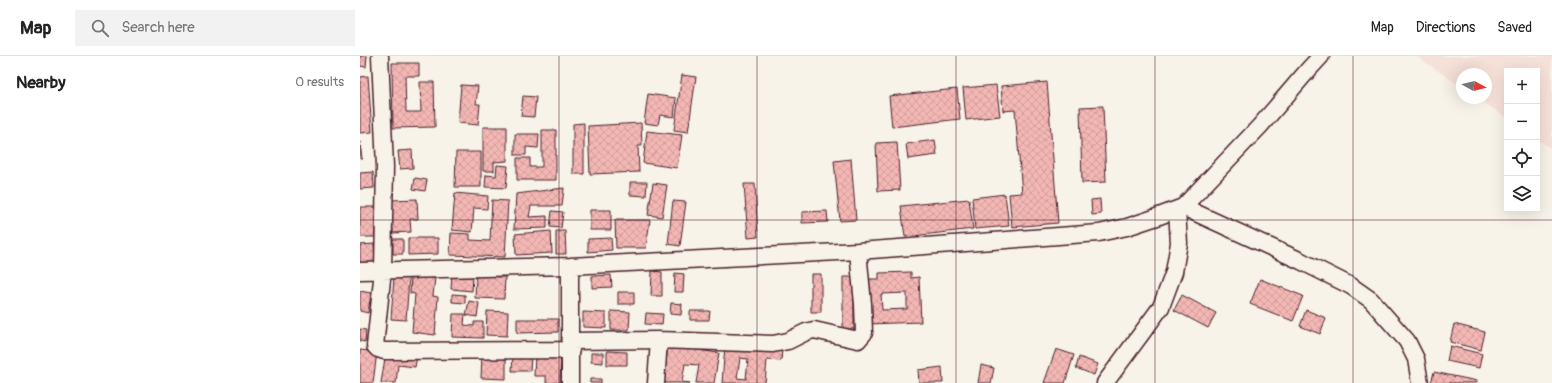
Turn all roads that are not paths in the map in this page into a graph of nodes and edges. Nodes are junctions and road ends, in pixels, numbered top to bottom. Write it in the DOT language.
graph roads {
  1 [pos="380,56"];
  2 [pos="1322,56"];
  3 [pos="1180,208"];
  4 [pos="858,251"];
  5 [pos="570,266"];
  6 [pos="383,270"];
  7 [pos="360,271"];
  8 [pos="659,340"];
  9 [pos="571,345"];
  10 [pos="570,383"];
  11 [pos="656,383"];
  12 [pos="1105,383"];
  13 [pos="1420,383"];
  1 -- 6 [label="street"];
  2 -- 3 [label="street"];
  3 -- 4 [label="street"];
  3 -- 12 [label="street"];
  3 -- 13 [label="street"];
  4 -- 5 [label="street"];
  4 -- 8 [label="street"];
  5 -- 6 [label="street"];
  5 -- 9 [label="street"];
  6 -- 7 [label="street"];
  6 -- 9 [label="street"];
  8 -- 9 [label="street"];
  8 -- 11 [label="street"];
  9 -- 10 [label="street"];
}
